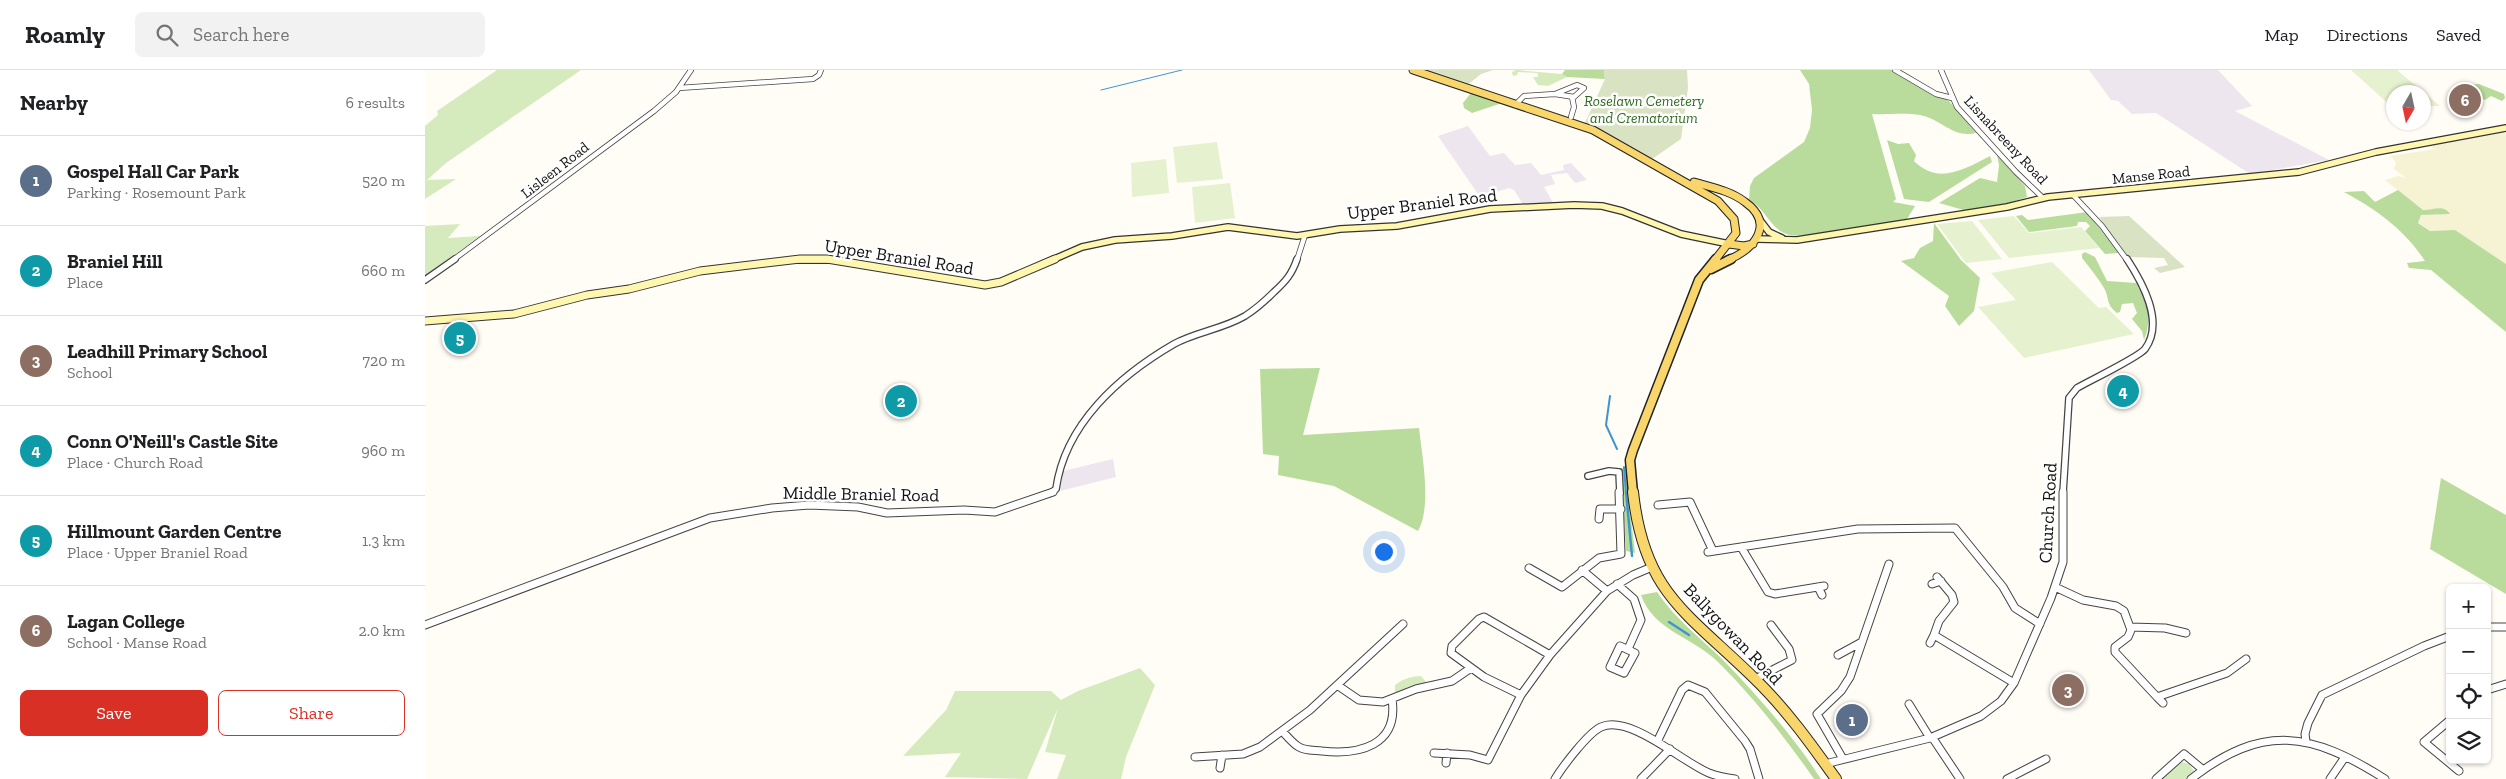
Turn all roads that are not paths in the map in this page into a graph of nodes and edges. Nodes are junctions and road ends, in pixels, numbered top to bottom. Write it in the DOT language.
graph roads {
  1 [pos="691,70"];
  2 [pos="821,70"];
  3 [pos="1413,70"];
  4 [pos="1895,70"];
  5 [pos="1941,70"];
  6 [pos="679,88"];
  7 [pos="1555,94"];
  8 [pos="1572,97"];
  9 [pos="1951,98"];
  10 [pos="1515,105"];
  11 [pos="1571,117"];
  12 [pos="2504,129"];
  13 [pos="1668,172"];
  14 [pos="2074,196"];
  15 [pos="1736,197"];
  16 [pos="2043,198"];
  17 [pos="1731,213"];
  18 [pos="1759,219"];
  19 [pos="1305,235"];
  20 [pos="1797,240"];
  21 [pos="1755,241"];
  22 [pos="1730,242"];
  23 [pos="1705,273"];
  24 [pos="425,280"];
  25 [pos="425,321"];
  26 [pos="1588,476"];
  27 [pos="1658,505"];
  28 [pos="1621,510"];
  29 [pos="1599,519"];
  30 [pos="1741,547"];
  31 [pos="1889,564"];
  32 [pos="1652,567"];
  33 [pos="1529,568"];
  34 [pos="1582,570"];
  35 [pos="1617,584"];
  36 [pos="1932,584"];
  37 [pos="2055,588"];
  38 [pos="1607,591"];
  39 [pos="1822,595"];
  40 [pos="1403,624"];
  41 [pos="2040,624"];
  42 [pos="425,625"];
  43 [pos="1771,625"];
  44 [pos="2506,626"];
  45 [pos="2130,627"];
  46 [pos="2491,627"];
  47 [pos="2185,633"];
  48 [pos="1934,635"];
  49 [pos="2446,638"];
  50 [pos="1859,643"];
  51 [pos="1930,643"];
  52 [pos="1628,649"];
  53 [pos="1550,655"];
  54 [pos="1838,655"];
  55 [pos="2246,659"];
  56 [pos="1471,668"];
  57 [pos="1755,679"];
  58 [pos="2014,683"];
  59 [pos="2506,684"];
  60 [pos="1337,685"];
  61 [pos="2491,689"];
  62 [pos="1521,695"];
  63 [pos="2157,696"];
  64 [pos="1392,700"];
  65 [pos="2163,703"];
  66 [pos="1909,704"];
  67 [pos="2446,723"];
  68 [pos="1282,731"];
  69 [pos="1931,737"];
  70 [pos="2306,741"];
  71 [pos="1657,742"];
  72 [pos="1669,749"];
  73 [pos="1434,752"];
  74 [pos="1447,753"];
  75 [pos="1222,755"];
  76 [pos="1195,757"];
  77 [pos="2345,757"];
  78 [pos="1843,759"];
  79 [pos="2046,759"];
  80 [pos="2446,760"];
  81 [pos="1446,763"];
  82 [pos="1825,764"];
  83 [pos="2451,764"];
  84 [pos="1220,768"];
  85 [pos="2202,769"];
  86 [pos="2459,771"];
  87 [pos="1720,778"];
  88 [pos="1555,779"];
  89 [pos="1641,779"];
  90 [pos="1735,779"];
  91 [pos="1759,779"];
  92 [pos="1836,779"];
  93 [pos="1960,779"];
  94 [pos="2007,779"];
  95 [pos="2156,779"];
  96 [pos="2191,779"];
  97 [pos="2329,779"];
  98 [pos="2385,779"];
  1 -- 6 [label="street, Lisleen Road"];
  2 -- 6 [label="street"];
  3 -- 10 [label="main road"];
  4 -- 9 [label="street"];
  5 -- 9 [label="street, Lisnabreeny Road"];
  6 -- 24 [label="street, Lisleen Road"];
  7 -- 8 [label="street"];
  7 -- 8 [label="street"];
  7 -- 10 [label="street"];
  8 -- 11 [label="street"];
  9 -- 16 [label="street, Lisnabreeny Road"];
  10 -- 13 [label="main road"];
  12 -- 14 [label="street, Manse Road"];
  13 -- 15 [label="main road"];
  13 -- 17 [label="main road"];
  14 -- 16 [label="street, Manse Road"];
  14 -- 37 [label="street, Church Road"];
  15 -- 17 [label="main road"];
  15 -- 18 [label="main road"];
  16 -- 20 [label="street, Manse Road"];
  17 -- 22 [label="main road"];
  18 -- 20 [label="street, Manse Road"];
  18 -- 21 [label="main road"];
  19 -- 22 [label="street, Upper Braniel Road"];
  19 -- 25 [label="street, Upper Braniel Road"];
  19 -- 42 [label="street, Middle Braniel Road"];
  20 -- 21 [label="street, Manse Road"];
  21 -- 22 [label="main road"];
  21 -- 23 [label="main road"];
  22 -- 23 [label="main road, Ballygowan Road"];
  23 -- 32 [label="main road, Ballygowan Road"];
  26 -- 28 [label="street"];
  27 -- 30 [label="street"];
  28 -- 29 [label="street"];
  28 -- 34 [label="street"];
  30 -- 39 [label="street"];
  30 -- 41 [label="street"];
  31 -- 50 [label="street"];
  32 -- 35 [label="street"];
  32 -- 57 [label="main road, Ballygowan Road"];
  33 -- 34 [label="street"];
  34 -- 38 [label="street"];
  35 -- 38 [label="street"];
  35 -- 52 [label="street"];
  36 -- 48 [label="street"];
  37 -- 41 [label="street, Church Road"];
  37 -- 45 [label="street"];
  38 -- 53 [label="street"];
  40 -- 60 [label="street"];
  41 -- 58 [label="street, Church Road"];
  43 -- 57 [label="street"];
  44 -- 46 [label="street"];
  45 -- 47 [label="street"];
  45 -- 63 [label="street"];
  48 -- 51 [label="street"];
  48 -- 58 [label="street"];
  49 -- 70 [label="street"];
  50 -- 54 [label="street"];
  50 -- 78 [label="street"];
  53 -- 56 [label="street"];
  53 -- 62 [label="street"];
  55 -- 63 [label="street"];
  56 -- 62 [label="street"];
  56 -- 64 [label="street"];
  57 -- 82 [label="main road, Ballygowan Road"];
  58 -- 69 [label="street, Church Road"];
  59 -- 61 [label="street"];
  60 -- 64 [label="street"];
  60 -- 68 [label="street"];
  62 -- 74 [label="street"];
  63 -- 65 [label="street"];
  64 -- 68 [label="street"];
  66 -- 69 [label="street"];
  67 -- 80 [label="street"];
  68 -- 75 [label="street"];
  69 -- 78 [label="street, Church Road"];
  69 -- 93 [label="street"];
  70 -- 77 [label="street"];
  70 -- 85 [label="street"];
  71 -- 72 [label="street"];
  71 -- 88 [label="street"];
  71 -- 91 [label="street"];
  72 -- 87 [label="street"];
  72 -- 89 [label="street"];
  73 -- 74 [label="street"];
  74 -- 81 [label="street"];
  75 -- 76 [label="street"];
  75 -- 84 [label="street"];
  77 -- 97 [label="street"];
  77 -- 98 [label="street"];
  78 -- 82 [label="street, Church Road"];
  79 -- 94 [label="street"];
  82 -- 92 [label="main road, Ballygowan Road"];
  83 -- 86 [label="street"];
  85 -- 95 [label="street"];
  85 -- 96 [label="street"];
  87 -- 90 [label="street"];
}
